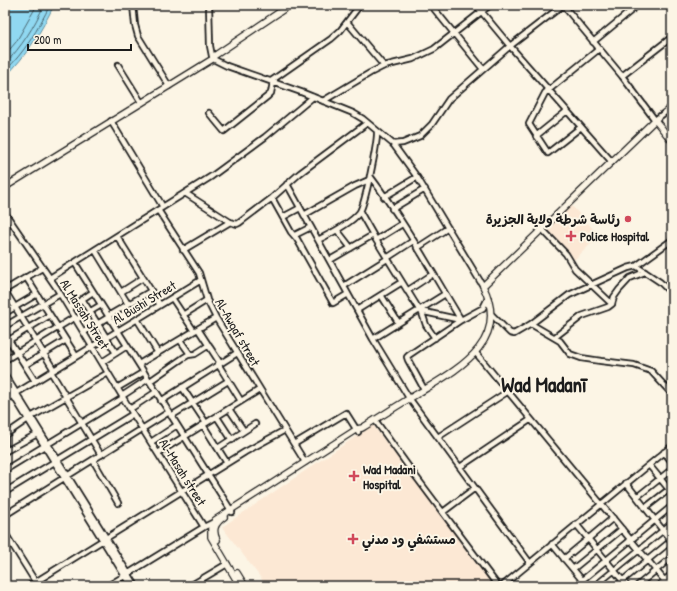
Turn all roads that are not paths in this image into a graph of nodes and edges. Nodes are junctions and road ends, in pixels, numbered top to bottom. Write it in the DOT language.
graph roads {
  1 [pos="133,5"];
  2 [pos="209,5"];
  3 [pos="290,5"];
  4 [pos="360,5"];
  5 [pos="431,5"];
  6 [pos="476,5"];
  7 [pos="490,5"];
  8 [pos="638,5"];
  9 [pos="481,12"];
  10 [pos="347,22"];
  11 [pos="454,33"];
  12 [pos="672,37"];
  13 [pos="593,42"];
  14 [pos="510,46"];
  15 [pos="599,49"];
  16 [pos="213,58"];
  17 [pos="118,65"];
  18 [pos="384,66"];
  19 [pos="484,69"];
  20 [pos="622,76"];
  21 [pos="272,82"];
  22 [pos="169,86"];
  23 [pos="548,90"];
  24 [pos="313,97"];
  25 [pos="323,101"];
  26 [pos="142,102"];
  27 [pos="672,107"];
  28 [pos="567,111"];
  29 [pos="209,113"];
  30 [pos="655,120"];
  31 [pos="111,121"];
  32 [pos="368,123"];
  33 [pos="581,127"];
  34 [pos="377,131"];
  35 [pos="536,136"];
  36 [pos="672,141"];
  37 [pos="393,144"];
  38 [pos="612,162"];
  39 [pos="417,176"];
  40 [pos="369,178"];
  41 [pos="287,184"];
  42 [pos="5,187"];
  43 [pos="425,189"];
  44 [pos="185,193"];
  45 [pos="384,196"];
  46 [pos="272,198"];
  47 [pos="163,207"];
  48 [pos="300,208"];
  49 [pos="392,209"];
  50 [pos="158,210"];
  51 [pos="360,212"];
  52 [pos="5,213"];
  53 [pos="304,215"];
  54 [pos="283,217"];
  55 [pos="230,222"];
  56 [pos="402,224"];
  57 [pos="311,227"];
  58 [pos="448,228"];
  59 [pos="542,228"];
  60 [pos="337,230"];
  61 [pos="295,235"];
  62 [pos="373,235"];
  63 [pos="117,236"];
  64 [pos="318,240"];
  65 [pos="376,240"];
  66 [pos="672,240"];
  67 [pos="413,241"];
  68 [pos="351,248"];
  69 [pos="417,248"];
  70 [pos="95,250"];
  71 [pos="183,250"];
  72 [pos="387,258"];
  73 [pos="330,260"];
  74 [pos="75,263"];
  75 [pos="636,266"];
  76 [pos="42,268"];
  77 [pos="645,272"];
  78 [pos="434,274"];
  79 [pos="26,277"];
  80 [pos="50,278"];
  81 [pos="143,278"];
  82 [pos="201,280"];
  83 [pos="402,282"];
  84 [pos="344,286"];
  85 [pos="483,286"];
  86 [pos="592,286"];
  87 [pos="5,290"];
  88 [pos="151,290"];
  89 [pos="407,291"];
  90 [pos="93,292"];
  91 [pos="121,292"];
  92 [pos="37,294"];
  93 [pos="60,294"];
  94 [pos="348,294"];
  95 [pos="445,294"];
  96 [pos="672,294"];
  97 [pos="381,295"];
  98 [pos="172,298"];
  99 [pos="488,298"];
  100 [pos="82,299"];
  101 [pos="207,300"];
  102 [pos="43,304"];
  103 [pos="128,304"];
  104 [pos="612,304"];
  105 [pos="101,305"];
  106 [pos="160,305"];
  107 [pos="15,307"];
  108 [pos="69,308"];
  109 [pos="357,310"];
  110 [pos="421,311"];
  111 [pos="90,312"];
  112 [pos="5,313"];
  113 [pos="491,314"];
  114 [pos="50,315"];
  115 [pos="184,315"];
  116 [pos="109,316"];
  117 [pos="21,317"];
  118 [pos="216,318"];
  119 [pos="76,319"];
  120 [pos="137,319"];
  121 [pos="461,320"];
  122 [pos="398,322"];
  123 [pos="98,324"];
  124 [pos="531,324"];
  125 [pos="5,326"];
  126 [pos="58,327"];
  127 [pos="28,328"];
  128 [pos="196,330"];
  129 [pos="118,331"];
  130 [pos="84,332"];
  131 [pos="5,334"];
  132 [pos="555,337"];
  133 [pos="106,338"];
  134 [pos="435,338"];
  135 [pos="373,339"];
  136 [pos="9,340"];
  137 [pos="66,340"];
  138 [pos="180,340"];
  139 [pos="36,341"];
  140 [pos="209,345"];
  141 [pos="92,346"];
  142 [pos="127,346"];
  143 [pos="17,353"];
  144 [pos="44,353"];
  145 [pos="116,353"];
  146 [pos="158,353"];
  147 [pos="237,353"];
  148 [pos="476,353"];
  149 [pos="190,354"];
  150 [pos="76,356"];
  151 [pos="5,360"];
  152 [pos="102,362"];
  153 [pos="139,364"];
  154 [pos="219,364"];
  155 [pos="25,365"];
  156 [pos="52,371"];
  157 [pos="108,372"];
  158 [pos="144,372"];
  159 [pos="5,375"];
  160 [pos="149,380"];
  161 [pos="35,381"];
  162 [pos="228,381"];
  163 [pos="5,382"];
  164 [pos="182,387"];
  165 [pos="117,388"];
  166 [pos="424,389"];
  167 [pos="259,390"];
  168 [pos="156,392"];
  169 [pos="507,392"];
  170 [pos="15,394"];
  171 [pos="672,394"];
  172 [pos="66,397"];
  173 [pos="123,397"];
  174 [pos="409,398"];
  175 [pos="5,400"];
  176 [pos="161,401"];
  177 [pos="241,401"];
  178 [pos="193,403"];
  179 [pos="130,409"];
  180 [pos="229,409"];
  181 [pos="133,414"];
  182 [pos="170,414"];
  183 [pos="217,417"];
  184 [pos="30,418"];
  185 [pos="375,420"];
  186 [pos="530,420"];
  187 [pos="82,423"];
  188 [pos="205,424"];
  189 [pos="255,424"];
  190 [pos="177,425"];
  191 [pos="143,429"];
  192 [pos="359,429"];
  193 [pos="285,430"];
  194 [pos="244,432"];
  195 [pos="37,434"];
  196 [pos="5,435"];
  197 [pos="184,436"];
  198 [pos="438,437"];
  199 [pos="91,439"];
  200 [pos="232,440"];
  201 [pos="151,442"];
  202 [pos="46,444"];
  203 [pos="294,444"];
  204 [pos="672,446"];
  205 [pos="218,448"];
  206 [pos="664,452"];
  207 [pos="5,453"];
  208 [pos="158,453"];
  209 [pos="101,455"];
  210 [pos="93,460"];
  211 [pos="56,461"];
  212 [pos="305,462"];
  213 [pos="672,462"];
  214 [pos="227,463"];
  215 [pos="649,464"];
  216 [pos="460,467"];
  217 [pos="672,468"];
  218 [pos="5,470"];
  219 [pos="209,475"];
  220 [pos="286,476"];
  221 [pos="66,477"];
  222 [pos="660,478"];
  223 [pos="626,483"];
  224 [pos="475,488"];
  225 [pos="670,488"];
  226 [pos="5,492"];
  227 [pos="182,492"];
  228 [pos="672,493"];
  229 [pos="637,497"];
  230 [pos="118,503"];
  231 [pos="600,504"];
  232 [pos="672,506"];
  233 [pos="645,508"];
  234 [pos="231,511"];
  235 [pos="443,512"];
  236 [pos="5,515"];
  237 [pos="613,518"];
  238 [pos="654,520"];
  239 [pos="672,523"];
  240 [pos="214,524"];
  241 [pos="576,524"];
  242 [pos="204,527"];
  243 [pos="622,529"];
  244 [pos="663,531"];
  245 [pos="5,533"];
  246 [pos="105,539"];
  247 [pos="588,539"];
  248 [pos="631,539"];
  249 [pos="672,541"];
  250 [pos="552,544"];
  251 [pos="597,549"];
  252 [pos="639,550"];
  253 [pos="672,557"];
  254 [pos="564,558"];
  255 [pos="606,560"];
  256 [pos="648,560"];
  257 [pos="530,562"];
  258 [pos="227,564"];
  259 [pos="573,569"];
  260 [pos="656,570"];
  261 [pos="614,571"];
  262 [pos="672,574"];
  263 [pos="127,575"];
  264 [pos="582,579"];
  265 [pos="622,581"];
  266 [pos="665,581"];
  267 [pos="37,584"];
  268 [pos="29,586"];
  269 [pos="108,586"];
  270 [pos="131,586"];
  271 [pos="136,586"];
  272 [pos="190,586"];
  273 [pos="240,586"];
  274 [pos="245,586"];
  275 [pos="498,586"];
  276 [pos="502,586"];
  277 [pos="575,586"];
  278 [pos="587,586"];
  279 [pos="595,586"];
  280 [pos="616,586"];
  281 [pos="627,586"];
  282 [pos="637,586"];
  283 [pos="658,586"];
  284 [pos="669,586"];
  1 -- 22 [label="street"];
  2 -- 16 [label="street"];
  3 -- 16 [label="main road"];
  4 -- 10 [label="street"];
  5 -- 11 [label="street"];
  6 -- 9 [label="street"];
  7 -- 9 [label="street"];
  8 -- 13 [label="street"];
  9 -- 11 [label="street"];
  9 -- 14 [label="street"];
  10 -- 18 [label="street"];
  10 -- 21 [label="street"];
  11 -- 18 [label="street"];
  11 -- 19 [label="street"];
  12 -- 20 [label="street"];
  13 -- 14 [label="street"];
  13 -- 15 [label="street"];
  14 -- 19 [label="street"];
  14 -- 23 [label="street"];
  15 -- 20 [label="street"];
  15 -- 23 [label="street"];
  16 -- 21 [label="street"];
  16 -- 22 [label="main road"];
  17 -- 26 [label="street"];
  18 -- 25 [label="street"];
  19 -- 37 [label="street"];
  20 -- 30 [label="street"];
  21 -- 24 [label="street"];
  21 -- 29 [label="street"];
  22 -- 26 [label="main road"];
  23 -- 28 [label="street"];
  23 -- 35 [label="street"];
  24 -- 25 [label="street"];
  24 -- 44 [label="street"];
  25 -- 32 [label="street"];
  26 -- 31 [label="main road"];
  27 -- 30 [label="street"];
  28 -- 33 [label="street"];
  28 -- 35 [label="street"];
  30 -- 36 [label="main road"];
  30 -- 38 [label="main road"];
  31 -- 42 [label="main road"];
  31 -- 47 [label="street"];
  32 -- 34 [label="street"];
  32 -- 41 [label="street"];
  33 -- 35 [label="street"];
  33 -- 38 [label="street"];
  34 -- 37 [label="street"];
  34 -- 40 [label="street"];
  37 -- 39 [label="street"];
  38 -- 59 [label="main road"];
  39 -- 43 [label="street"];
  39 -- 45 [label="street"];
  40 -- 45 [label="street"];
  40 -- 51 [label="street"];
  40 -- 53 [label="street"];
  41 -- 46 [label="street"];
  41 -- 48 [label="street"];
  43 -- 49 [label="street"];
  43 -- 58 [label="street"];
  44 -- 47 [label="street"];
  44 -- 55 [label="street"];
  45 -- 49 [label="street"];
  46 -- 54 [label="street"];
  46 -- 55 [label="street"];
  47 -- 50 [label="street"];
  48 -- 53 [label="street"];
  48 -- 54 [label="street"];
  49 -- 56 [label="street"];
  50 -- 63 [label="street"];
  50 -- 71 [label="street, Al-Awqaf street"];
  51 -- 60 [label="street"];
  51 -- 62 [label="street"];
  52 -- 76 [label="street, Al Massah Street"];
  53 -- 57 [label="street"];
  54 -- 61 [label="street"];
  55 -- 71 [label="street"];
  56 -- 65 [label="street"];
  56 -- 67 [label="street"];
  57 -- 61 [label="street"];
  57 -- 64 [label="street"];
  58 -- 69 [label="street"];
  58 -- 85 [label="street"];
  59 -- 85 [label="main road"];
  59 -- 86 [label="street"];
  60 -- 64 [label="street"];
  60 -- 68 [label="street"];
  61 -- 94 [label="street"];
  62 -- 65 [label="street"];
  62 -- 68 [label="street"];
  63 -- 70 [label="street"];
  63 -- 81 [label="street"];
  64 -- 73 [label="street"];
  65 -- 72 [label="street"];
  66 -- 75 [label="street"];
  67 -- 69 [label="street"];
  67 -- 72 [label="street"];
  68 -- 73 [label="street"];
  69 -- 78 [label="street"];
  70 -- 74 [label="street"];
  70 -- 91 [label="street"];
  71 -- 82 [label="street, Al-Awqaf street"];
  72 -- 83 [label="street"];
  72 -- 84 [label="street"];
  73 -- 84 [label="street"];
  74 -- 80 [label="street"];
  74 -- 90 [label="street"];
  75 -- 77 [label="street"];
  75 -- 86 [label="street"];
  76 -- 79 [label="street"];
  76 -- 80 [label="street, Al Massah Street"];
  77 -- 96 [label="street"];
  77 -- 104 [label="street"];
  78 -- 89 [label="street"];
  78 -- 95 [label="street"];
  79 -- 87 [label="street"];
  79 -- 92 [label="street"];
  80 -- 93 [label="street, Al Massah Street"];
  81 -- 88 [label="street"];
  81 -- 91 [label="street"];
  82 -- 98 [label="street, Al Bushi Street"];
  82 -- 101 [label="street, Al-Awqaf street"];
  83 -- 89 [label="street"];
  83 -- 97 [label="street"];
  84 -- 94 [label="street"];
  85 -- 99 [label="main road"];
  86 -- 104 [label="street"];
  86 -- 124 [label="street"];
  87 -- 107 [label="street"];
  88 -- 103 [label="street"];
  88 -- 106 [label="street"];
  89 -- 110 [label="street"];
  90 -- 100 [label="street"];
  90 -- 105 [label="street"];
  91 -- 103 [label="street"];
  92 -- 102 [label="street"];
  92 -- 107 [label="street"];
  93 -- 102 [label="street"];
  93 -- 108 [label="street, Al Massah Street"];
  94 -- 109 [label="street"];
  95 -- 110 [label="street"];
  95 -- 121 [label="street"];
  97 -- 109 [label="street"];
  97 -- 122 [label="street"];
  98 -- 106 [label="street, Al Bushi Street"];
  98 -- 115 [label="street"];
  99 -- 113 [label="main road"];
  99 -- 121 [label="street"];
  100 -- 108 [label="street"];
  100 -- 111 [label="street"];
  101 -- 115 [label="street"];
  101 -- 118 [label="street, Al-Awqaf street"];
  102 -- 114 [label="street"];
  102 -- 117 [label="street"];
  103 -- 116 [label="street"];
  104 -- 132 [label="street"];
  105 -- 111 [label="street"];
  105 -- 116 [label="street"];
  106 -- 120 [label="street, Al Bushi Street"];
  107 -- 112 [label="street"];
  107 -- 117 [label="street"];
  108 -- 119 [label="street, Al Massah Street"];
  109 -- 135 [label="street"];
  110 -- 121 [label="street"];
  110 -- 122 [label="street"];
  110 -- 134 [label="street"];
  111 -- 119 [label="street"];
  111 -- 123 [label="street"];
  113 -- 124 [label="street"];
  113 -- 148 [label="main road"];
  114 -- 126 [label="street"];
  114 -- 127 [label="street"];
  115 -- 128 [label="street"];
  116 -- 123 [label="street"];
  116 -- 129 [label="street"];
  117 -- 125 [label="street"];
  117 -- 127 [label="street"];
  118 -- 128 [label="street"];
  118 -- 147 [label="street, Al-Awqaf street"];
  119 -- 126 [label="street"];
  119 -- 130 [label="street, Al Massah Street"];
  120 -- 129 [label="street, Al Bushi Street"];
  120 -- 146 [label="street"];
  121 -- 134 [label="street"];
  122 -- 135 [label="street"];
  123 -- 130 [label="street"];
  123 -- 133 [label="street"];
  124 -- 132 [label="street"];
  126 -- 137 [label="street"];
  126 -- 139 [label="street"];
  127 -- 136 [label="street"];
  127 -- 139 [label="street"];
  128 -- 138 [label="street"];
  128 -- 140 [label="street"];
  129 -- 133 [label="street, Al Bushi Street"];
  129 -- 142 [label="street"];
  130 -- 141 [label="street, Al Massah Street"];
  131 -- 136 [label="street"];
  132 -- 171 [label="street"];
  133 -- 141 [label="street, Al Bushi Street"];
  133 -- 145 [label="street"];
  134 -- 166 [label="street"];
  135 -- 174 [label="street"];
  136 -- 143 [label="street"];
  137 -- 144 [label="street"];
  137 -- 150 [label="street"];
  138 -- 146 [label="street"];
  138 -- 149 [label="street"];
  139 -- 143 [label="street"];
  139 -- 144 [label="street"];
  140 -- 149 [label="street"];
  140 -- 154 [label="street"];
  141 -- 150 [label="street, Al Bushi Street"];
  141 -- 152 [label="street, Al Massah Street"];
  142 -- 145 [label="street"];
  142 -- 153 [label="street"];
  143 -- 151 [label="street"];
  143 -- 155 [label="street"];
  144 -- 155 [label="street"];
  144 -- 156 [label="street"];
  145 -- 152 [label="street"];
  146 -- 153 [label="street"];
  147 -- 154 [label="street"];
  147 -- 167 [label="street, Al-Awqaf street"];
  148 -- 166 [label="main road"];
  148 -- 169 [label="street"];
  149 -- 160 [label="street"];
  150 -- 156 [label="street, Al Bushi Street"];
  152 -- 157 [label="street, Al Massah Street"];
  153 -- 158 [label="street"];
  154 -- 162 [label="street"];
  154 -- 164 [label="street"];
  155 -- 161 [label="street"];
  156 -- 161 [label="street, Al Bushi Street"];
  156 -- 172 [label="street"];
  157 -- 165 [label="street, Al Massah Street"];
  157 -- 172 [label="street"];
  158 -- 160 [label="street"];
  158 -- 165 [label="street"];
  159 -- 170 [label="street"];
  160 -- 168 [label="street"];
  160 -- 173 [label="street"];
  161 -- 170 [label="street, Al Bushi Street"];
  162 -- 177 [label="street"];
  162 -- 178 [label="street"];
  163 -- 170 [label="street"];
  164 -- 176 [label="street"];
  164 -- 178 [label="street"];
  165 -- 173 [label="street, Al Massah Street"];
  166 -- 174 [label="main road"];
  167 -- 177 [label="street"];
  167 -- 193 [label="street, Al-Awqaf street"];
  168 -- 176 [label="street"];
  168 -- 179 [label="street"];
  169 -- 186 [label="street"];
  169 -- 198 [label="street"];
  170 -- 175 [label="street, Al Bushi Street"];
  170 -- 184 [label="street"];
  172 -- 184 [label="street"];
  172 -- 187 [label="street"];
  173 -- 179 [label="street, Al Massah Street"];
  173 -- 187 [label="street"];
  174 -- 185 [label="main road"];
  174 -- 198 [label="street"];
  176 -- 182 [label="street"];
  177 -- 180 [label="street"];
  178 -- 182 [label="street"];
  178 -- 188 [label="street"];
  179 -- 181 [label="street, Al Massah Street"];
  180 -- 183 [label="street"];
  180 -- 194 [label="street"];
  181 -- 191 [label="street, Al Massah Street"];
  181 -- 199 [label="street"];
  182 -- 190 [label="street"];
  182 -- 191 [label="street"];
  183 -- 188 [label="street"];
  183 -- 200 [label="street"];
  184 -- 195 [label="street"];
  184 -- 196 [label="street"];
  184 -- 202 [label="street"];
  185 -- 192 [label="main road"];
  185 -- 235 [label="street"];
  186 -- 216 [label="street"];
  186 -- 231 [label="street"];
  187 -- 199 [label="street"];
  187 -- 202 [label="street"];
  188 -- 197 [label="street"];
  188 -- 205 [label="street"];
  189 -- 194 [label="street"];
  190 -- 197 [label="street"];
  190 -- 201 [label="street"];
  191 -- 201 [label="street, Al-Masah street"];
  191 -- 209 [label="street"];
  192 -- 203 [label="street"];
  192 -- 212 [label="main road"];
  192 -- 220 [label="main road"];
  193 -- 203 [label="street, Al-Awqaf street"];
  193 -- 214 [label="street"];
  194 -- 200 [label="street"];
  195 -- 202 [label="street"];
  195 -- 207 [label="street"];
  196 -- 207 [label="street"];
  197 -- 208 [label="street"];
  197 -- 219 [label="street"];
  198 -- 216 [label="street"];
  199 -- 209 [label="street"];
  199 -- 211 [label="street"];
  200 -- 205 [label="street"];
  201 -- 208 [label="street, Al-Masah street"];
  202 -- 211 [label="street"];
  202 -- 218 [label="street"];
  203 -- 212 [label="street, Al-Awqaf street"];
  204 -- 206 [label="street"];
  205 -- 214 [label="street"];
  206 -- 213 [label="street"];
  206 -- 215 [label="street"];
  208 -- 227 [label="street, Al-Masah street"];
  209 -- 210 [label="street"];
  210 -- 221 [label="street"];
  210 -- 230 [label="street"];
  211 -- 221 [label="street"];
  211 -- 226 [label="street"];
  212 -- 220 [label="main road"];
  214 -- 219 [label="street"];
  215 -- 222 [label="street"];
  215 -- 223 [label="street"];
  216 -- 224 [label="street"];
  217 -- 222 [label="street"];
  219 -- 227 [label="street"];
  219 -- 234 [label="street"];
  220 -- 234 [label="main road"];
  221 -- 236 [label="street"];
  221 -- 246 [label="street"];
  222 -- 225 [label="street"];
  222 -- 229 [label="street"];
  223 -- 229 [label="street"];
  223 -- 231 [label="street"];
  224 -- 235 [label="street"];
  224 -- 257 [label="street"];
  225 -- 228 [label="street"];
  225 -- 233 [label="street"];
  227 -- 242 [label="street, Al-Masah street"];
  227 -- 246 [label="street"];
  229 -- 233 [label="street"];
  231 -- 237 [label="street"];
  231 -- 241 [label="street"];
  232 -- 238 [label="street"];
  233 -- 238 [label="street"];
  234 -- 240 [label="main road"];
  235 -- 275 [label="street"];
  237 -- 243 [label="street"];
  237 -- 247 [label="street"];
  238 -- 244 [label="street"];
  238 -- 248 [label="street"];
  239 -- 244 [label="street"];
  240 -- 242 [label="street"];
  240 -- 258 [label="main road"];
  240 -- 274 [label="main road"];
  241 -- 247 [label="street"];
  241 -- 250 [label="street"];
  242 -- 263 [label="street"];
  243 -- 248 [label="street"];
  243 -- 251 [label="street"];
  244 -- 249 [label="street"];
  244 -- 252 [label="street"];
  245 -- 267 [label="street"];
  246 -- 263 [label="street"];
  246 -- 267 [label="street"];
  247 -- 251 [label="street"];
  247 -- 254 [label="street"];
  248 -- 252 [label="street"];
  248 -- 255 [label="street"];
  249 -- 256 [label="street"];
  250 -- 254 [label="street"];
  250 -- 257 [label="street"];
  251 -- 255 [label="street"];
  251 -- 259 [label="street"];
  252 -- 256 [label="street"];
  252 -- 261 [label="street"];
  253 -- 260 [label="street"];
  254 -- 259 [label="street"];
  255 -- 261 [label="street"];
  255 -- 264 [label="street"];
  256 -- 260 [label="street"];
  256 -- 265 [label="street"];
  257 -- 276 [label="street"];
  258 -- 272 [label="street"];
  258 -- 273 [label="main road"];
  259 -- 264 [label="street"];
  260 -- 266 [label="street"];
  260 -- 282 [label="street"];
  261 -- 265 [label="street"];
  261 -- 279 [label="street"];
  262 -- 266 [label="street"];
  263 -- 269 [label="street"];
  263 -- 270 [label="street"];
  263 -- 271 [label="street"];
  264 -- 277 [label="street"];
  264 -- 278 [label="street"];
  265 -- 280 [label="street"];
  265 -- 281 [label="street"];
  266 -- 283 [label="street"];
  266 -- 284 [label="street"];
  267 -- 268 [label="street"];
}
